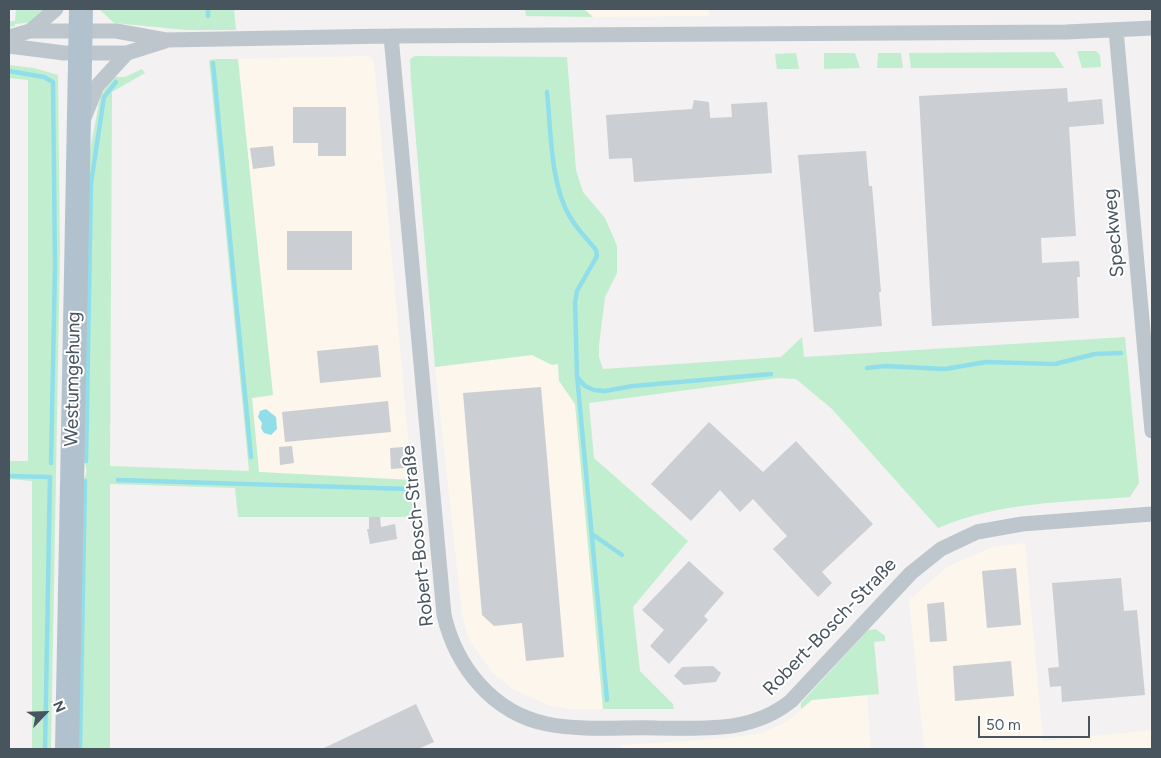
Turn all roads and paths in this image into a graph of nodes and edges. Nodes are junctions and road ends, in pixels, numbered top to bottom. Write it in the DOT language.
graph roads {
  1 [pos="56,9"];
  2 [pos="1152,28"];
  3 [pos="1116,30"];
  4 [pos="30,31"];
  5 [pos="80,31"];
  6 [pos="391,36"];
  7 [pos="9,37"];
  8 [pos="166,40"];
  9 [pos="9,46"];
  10 [pos="127,53"];
  11 [pos="77,135"];
  12 [pos="1152,431"];
  13 [pos="1152,514"];
  14 [pos="67,749"];
  1 -- 4 [label="street"];
  2 -- 3 [label="street"];
  3 -- 6 [label="street"];
  3 -- 12 [label="street, Speckweg"];
  4 -- 5 [label="street"];
  4 -- 7 [label="street"];
  5 -- 8 [label="street"];
  5 -- 9 [label="street"];
  5 -- 10 [label="street"];
  5 -- 11 [label="main road, Westumgehung"];
  6 -- 8 [label="street"];
  6 -- 13 [label="street, Robert-Bosch-Straße"];
  8 -- 10 [label="street"];
  10 -- 11 [label="street"];
  11 -- 14 [label="main road, Westumgehung"];
}
